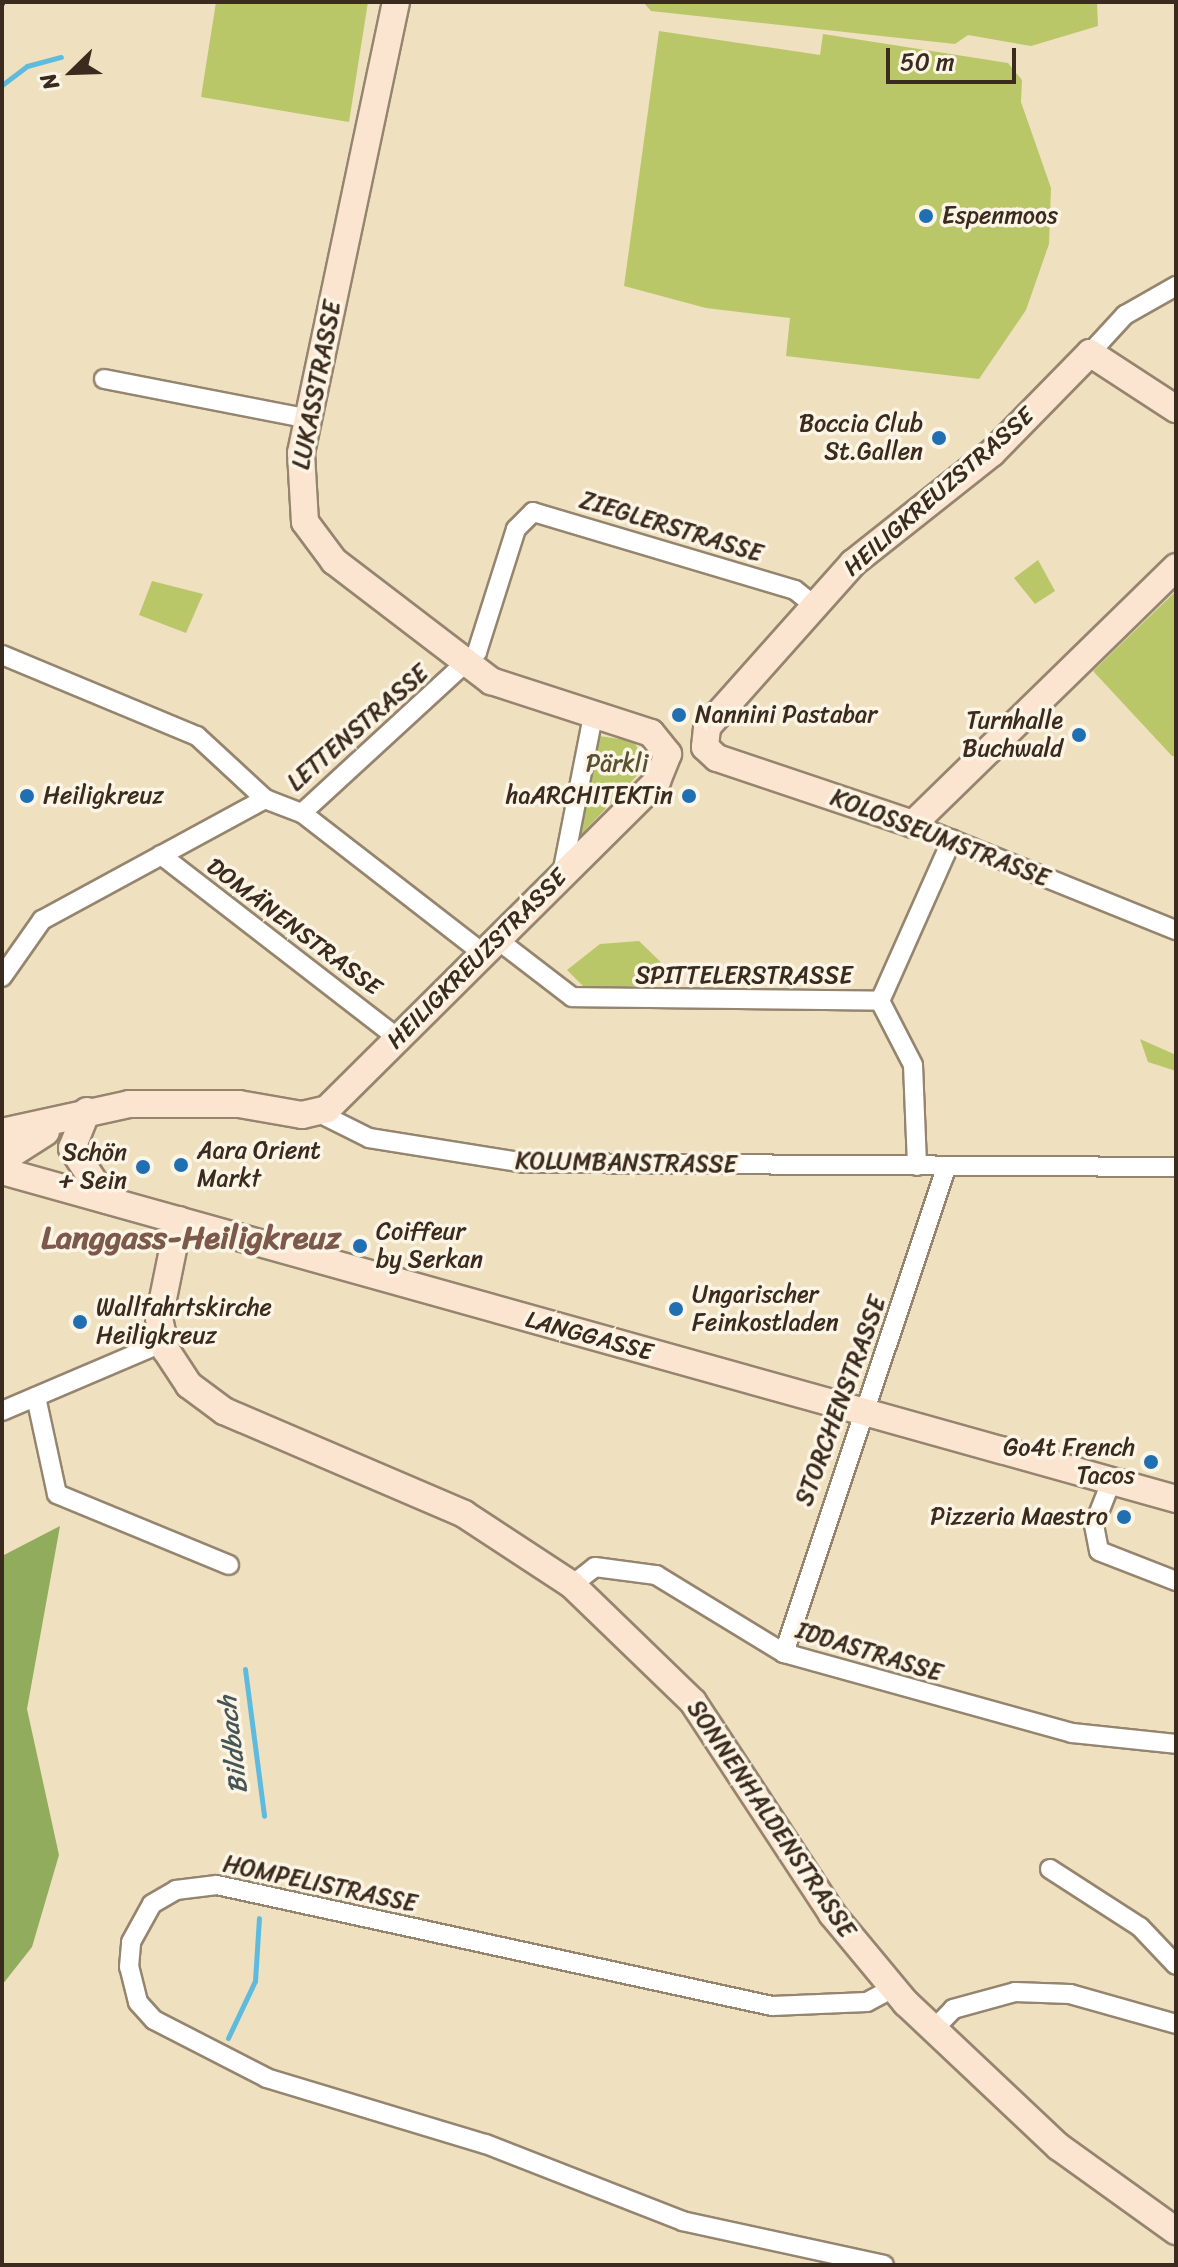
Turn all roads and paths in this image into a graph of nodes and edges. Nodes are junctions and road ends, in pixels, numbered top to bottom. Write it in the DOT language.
graph roads {
  1 [pos="396,2"];
  2 [pos="1176,286"];
  3 [pos="1090,353"];
  4 [pos="104,379"];
  5 [pos="1176,409"];
  6 [pos="309,419"];
  7 [pos="516,529"];
  8 [pos="1176,567"];
  9 [pos="815,606"];
  10 [pos="2,655"];
  11 [pos="467,663"];
  12 [pos="593,716"];
  13 [pos="705,747"];
  14 [pos="668,754"];
  15 [pos="265,799"];
  16 [pos="302,813"];
  17 [pos="913,824"];
  18 [pos="952,839"];
  19 [pos="161,855"];
  20 [pos="562,874"];
  21 [pos="1176,930"];
  22 [pos="491,947"];
  23 [pos="2,977"];
  24 [pos="880,1001"];
  25 [pos="398,1038"];
  26 [pos="319,1113"];
  27 [pos="76,1114"];
  28 [pos="2,1132"];
  29 [pos="2,1160"];
  30 [pos="917,1166"];
  31 [pos="1176,1167"];
  32 [pos="946,1168"];
  33 [pos="2,1171"];
  34 [pos="106,1200"];
  35 [pos="179,1220"];
  36 [pos="164,1342"];
  37 [pos="36,1397"];
  38 [pos="862,1410"];
  39 [pos="2,1411"];
  40 [pos="1111,1482"];
  41 [pos="1176,1499"];
  42 [pos="229,1565"];
  43 [pos="1176,1581"];
  44 [pos="572,1585"];
  45 [pos="784,1653"];
  46 [pos="1176,1744"];
  47 [pos="1050,1869"];
  48 [pos="1176,1965"];
  49 [pos="893,1988"];
  50 [pos="1176,2024"];
  51 [pos="933,2030"];
  52 [pos="1176,2231"];
  53 [pos="884,2265"];
  1 -- 6 [label="main road, LUKASSTRASSE"];
  2 -- 3 [label="street, HEILIGKREUZSTRASSE"];
  3 -- 5 [label="main road"];
  3 -- 9 [label="main road, HEILIGKREUZSTRASSE"];
  4 -- 6 [label="street"];
  6 -- 11 [label="main road, LUKASSTRASSE"];
  7 -- 9 [label="street, ZIEGLERSTRASSE"];
  7 -- 11 [label="street, LETTENSTRASSE"];
  8 -- 17 [label="main road"];
  9 -- 13 [label="main road, HEILIGKREUZSTRASSE"];
  10 -- 15 [label="street"];
  11 -- 12 [label="main road, LUKASSTRASSE"];
  11 -- 16 [label="street, LETTENSTRASSE"];
  12 -- 14 [label="main road, LUKASSTRASSE"];
  12 -- 20 [label="street"];
  13 -- 14 [label="main road"];
  13 -- 17 [label="main road, KOLOSSEUMSTRASSE"];
  14 -- 20 [label="main road, HEILIGKREUZSTRASSE"];
  15 -- 16 [label="street, LETTENSTRASSE"];
  15 -- 19 [label="street, LETTENSTRASSE"];
  16 -- 22 [label="street, SPITTELERSTRASSE"];
  17 -- 18 [label="street, KOLOSSEUMSTRASSE"];
  18 -- 21 [label="street, KOLOSSEUMSTRASSE"];
  18 -- 24 [label="street, SPITTELERSTRASSE"];
  19 -- 23 [label="street, LETTENSTRASSE"];
  19 -- 25 [label="street, DOMÄNENSTRASSE"];
  20 -- 22 [label="main road, HEILIGKREUZSTRASSE"];
  22 -- 24 [label="street, SPITTELERSTRASSE"];
  22 -- 25 [label="main road, HEILIGKREUZSTRASSE"];
  24 -- 30 [label="street"];
  25 -- 26 [label="main road, HEILIGKREUZSTRASSE"];
  26 -- 27 [label="main road, KOLUMBANSTRASSE"];
  26 -- 30 [label="street, KOLUMBANSTRASSE"];
  27 -- 28 [label="main road, KOLUMBANSTRASSE"];
  27 -- 29 [label="main road, KOLUMBANSTRASSE"];
  27 -- 34 [label="main road"];
  30 -- 32 [label="street, KOLUMBANSTRASSE"];
  31 -- 32 [label="street, KOLUMBANSTRASSE"];
  32 -- 38 [label="street, STORCHENSTRASSE"];
  33 -- 34 [label="main road, LANGGASSE"];
  34 -- 35 [label="main road, LANGGASSE"];
  35 -- 36 [label="main road, SONNENHALDENSTRASSE"];
  35 -- 38 [label="main road, LANGGASSE"];
  36 -- 37 [label="street"];
  36 -- 44 [label="main road, SONNENHALDENSTRASSE"];
  37 -- 39 [label="street"];
  37 -- 42 [label="street"];
  38 -- 40 [label="main road, LANGGASSE"];
  38 -- 45 [label="street, STORCHENSTRASSE"];
  40 -- 41 [label="main road, LANGGASSE"];
  40 -- 43 [label="street"];
  44 -- 45 [label="street, IDDASTRASSE"];
  44 -- 49 [label="main road, SONNENHALDENSTRASSE"];
  45 -- 46 [label="street, IDDASTRASSE"];
  47 -- 48 [label="street"];
  49 -- 51 [label="main road, SONNENHALDENSTRASSE"];
  49 -- 53 [label="street, HOMPELISTRASSE"];
  50 -- 51 [label="street"];
  51 -- 52 [label="main road, SONNENHALDENSTRASSE"];
}
